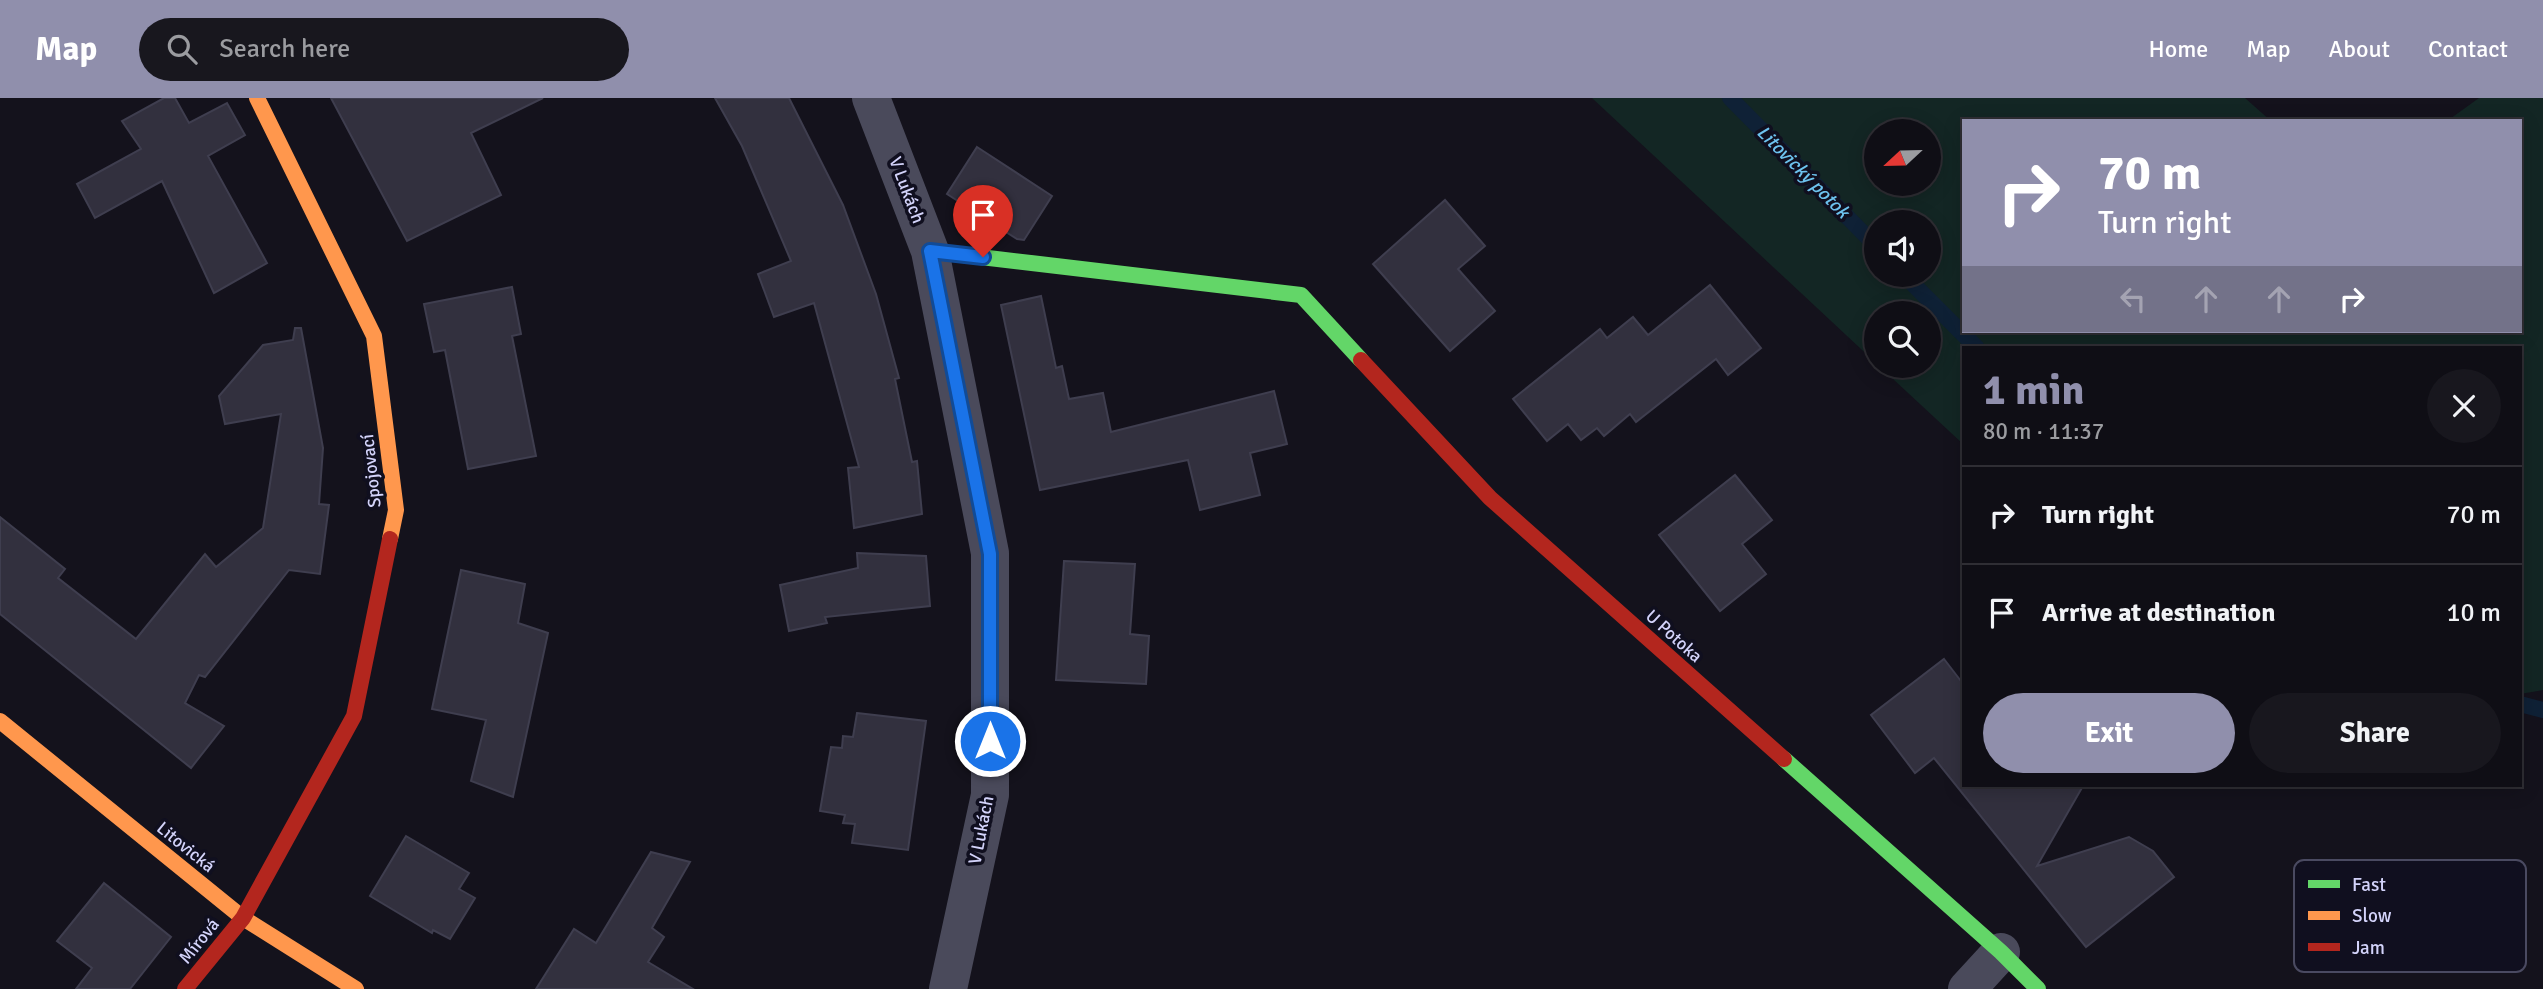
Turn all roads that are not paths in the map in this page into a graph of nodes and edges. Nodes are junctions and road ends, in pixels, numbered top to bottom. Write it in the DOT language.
graph roads {
  1 [pos="257,98"];
  2 [pos="871,98"];
  3 [pos="930,251"];
  4 [pos="0,721"];
  5 [pos="243,918"];
  6 [pos="2001,952"];
  7 [pos="185,989"];
  8 [pos="356,989"];
  9 [pos="948,989"];
  10 [pos="1967,989"];
  11 [pos="2038,989"];
  1 -- 5 [label="street, Spojovací"];
  2 -- 3 [label="street, V Lukách"];
  3 -- 6 [label="street, U Potoka"];
  3 -- 9 [label="street, V Lukách"];
  4 -- 5 [label="street, Litovická"];
  5 -- 7 [label="street, Mírová"];
  5 -- 8 [label="street, Litovická"];
  6 -- 10 [label="street"];
  6 -- 11 [label="street, U Potoka"];
}
